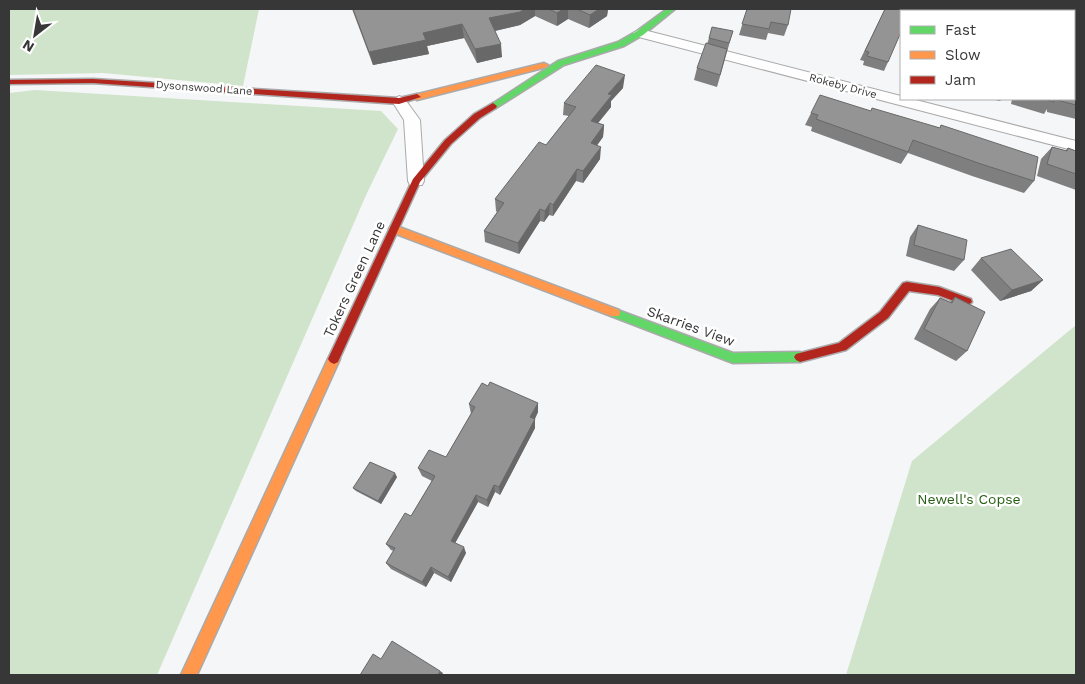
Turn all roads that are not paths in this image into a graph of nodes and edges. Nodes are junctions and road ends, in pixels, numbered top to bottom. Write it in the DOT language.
graph roads {
  1 [pos="671,9"];
  2 [pos="640,33"];
  3 [pos="560,63"];
  4 [pos="9,82"];
  5 [pos="900,99"];
  6 [pos="904,100"];
  7 [pos="399,101"];
  8 [pos="1076,146"];
  9 [pos="416,181"];
  10 [pos="394,228"];
  11 [pos="967,302"];
  12 [pos="189,675"];
  1 -- 2 [label="street, Tokers Green Lane"];
  2 -- 3 [label="street, Tokers Green Lane"];
  2 -- 5 [label="street, Rokeby Drive"];
  3 -- 7 [label="street, Dysonswood Lane"];
  3 -- 9 [label="street, Tokers Green Lane"];
  4 -- 7 [label="street, Dysonswood Lane"];
  6 -- 8 [label="street, Rokeby Drive"];
  7 -- 9 [label="street"];
  9 -- 10 [label="street, Tokers Green Lane"];
  10 -- 11 [label="street, Skarries View"];
  10 -- 12 [label="street, Tokers Green Lane"];
}
